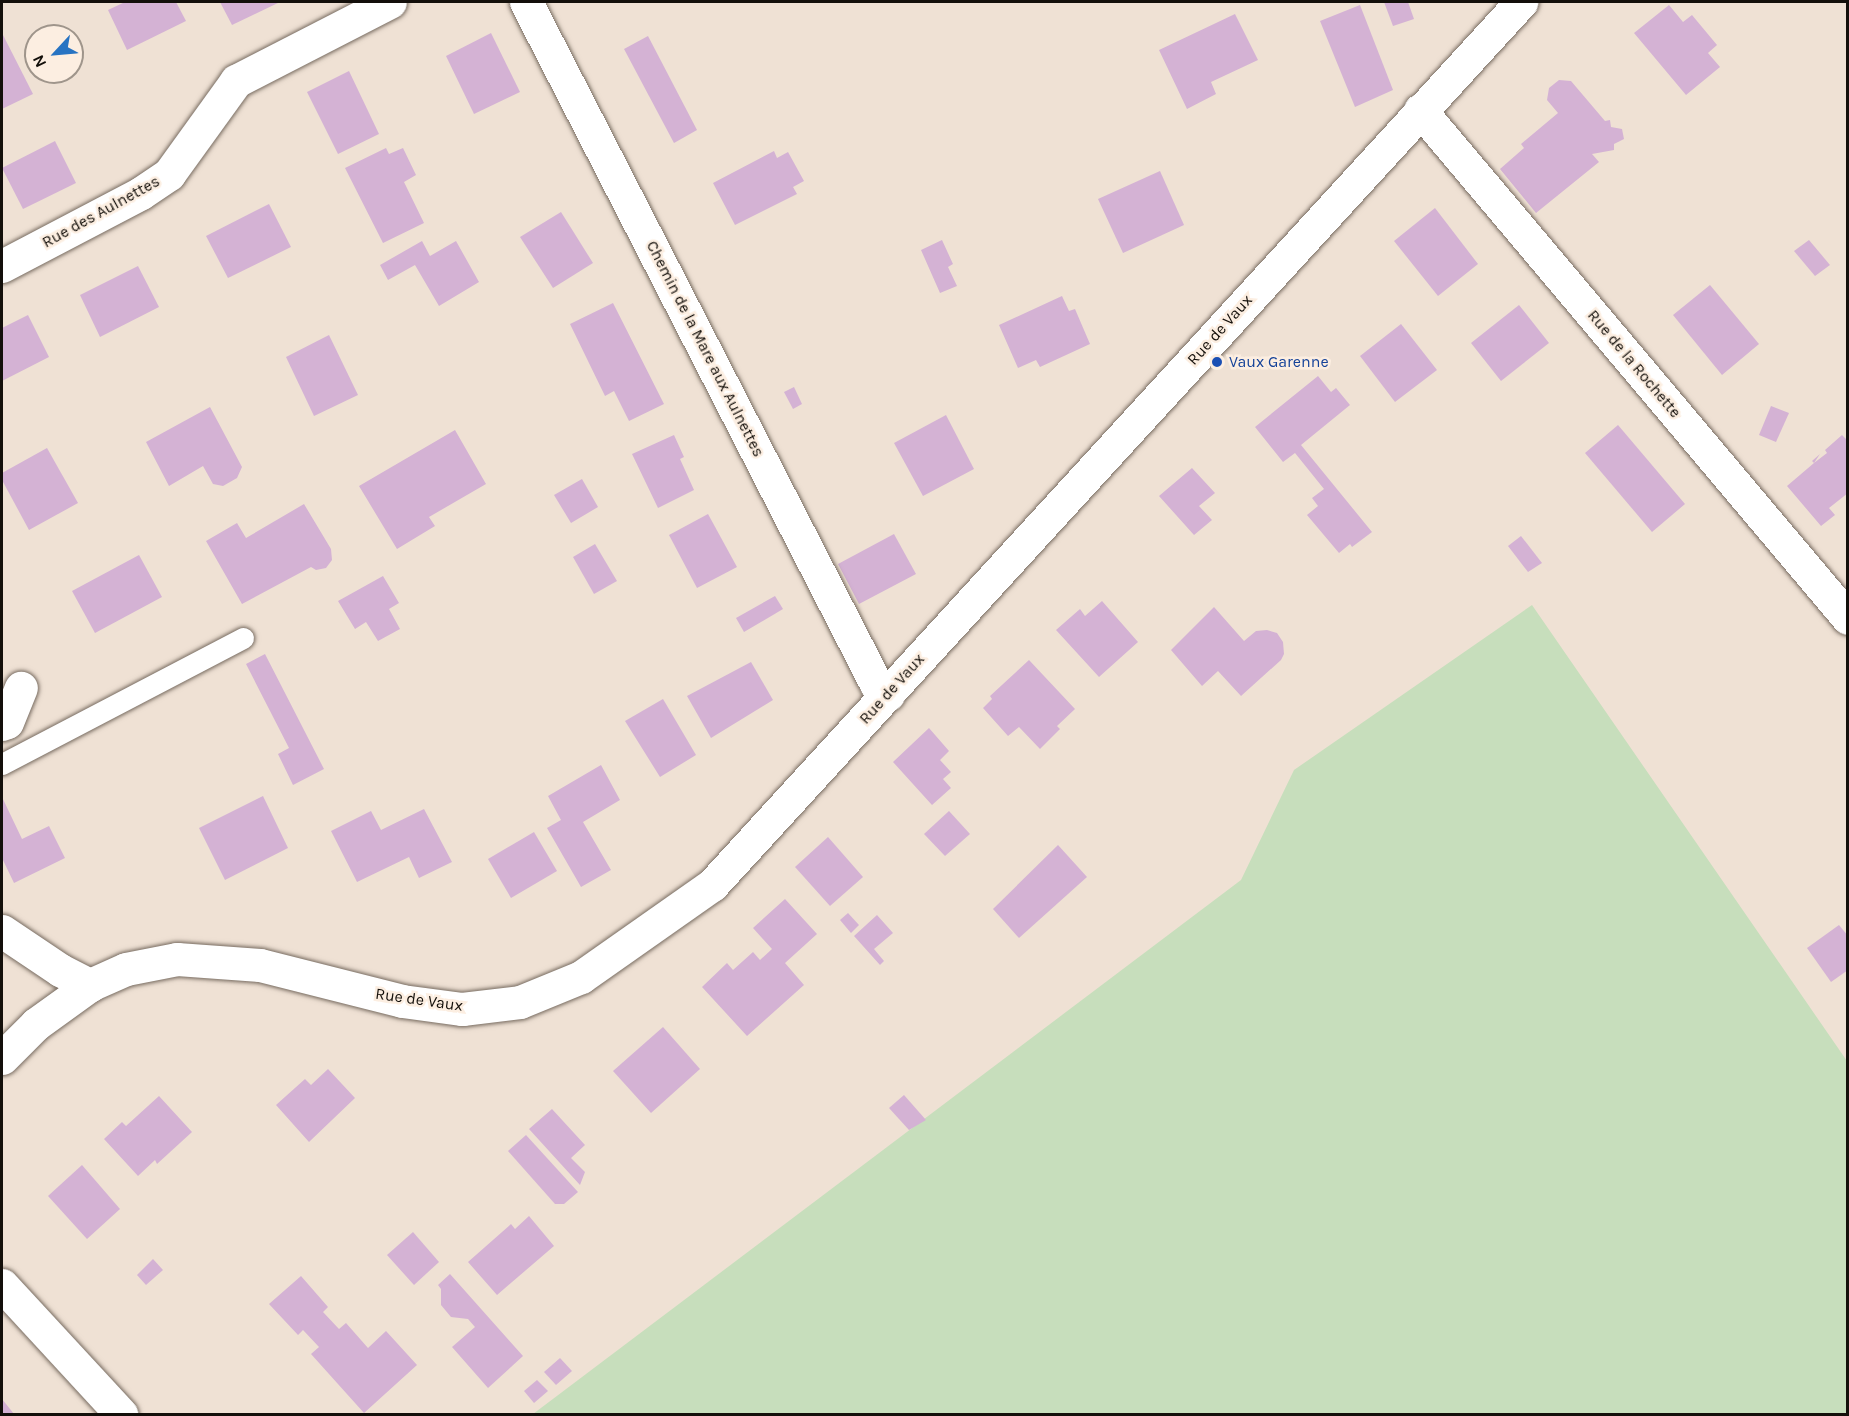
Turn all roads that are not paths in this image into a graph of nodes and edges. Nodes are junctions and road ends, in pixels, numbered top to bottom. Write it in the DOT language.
graph roads {
  1 [pos="390,2"];
  2 [pos="526,2"];
  3 [pos="1521,2"];
  4 [pos="1420,110"];
  5 [pos="2,266"];
  6 [pos="1848,618"];
  7 [pos="243,638"];
  8 [pos="21,688"];
  9 [pos="888,694"];
  10 [pos="2,724"];
  11 [pos="2,764"];
  12 [pos="2,931"];
  13 [pos="90,985"];
  14 [pos="2,1058"];
  15 [pos="2,1285"];
  16 [pos="121,1414"];
  1 -- 5 [label="street, Rue des Aulnettes"];
  2 -- 9 [label="street, Chemin de la Mare aux Aulnettes"];
  3 -- 4 [label="street, Rue de Vaux"];
  4 -- 6 [label="street, Rue de la Rochette"];
  4 -- 9 [label="street, Rue de Vaux"];
  7 -- 11 [label="lane"];
  8 -- 10 [label="street"];
  9 -- 13 [label="street, Rue de Vaux"];
  12 -- 13 [label="street"];
  13 -- 14 [label="street, Rue de Vaux"];
  15 -- 16 [label="street"];
}
